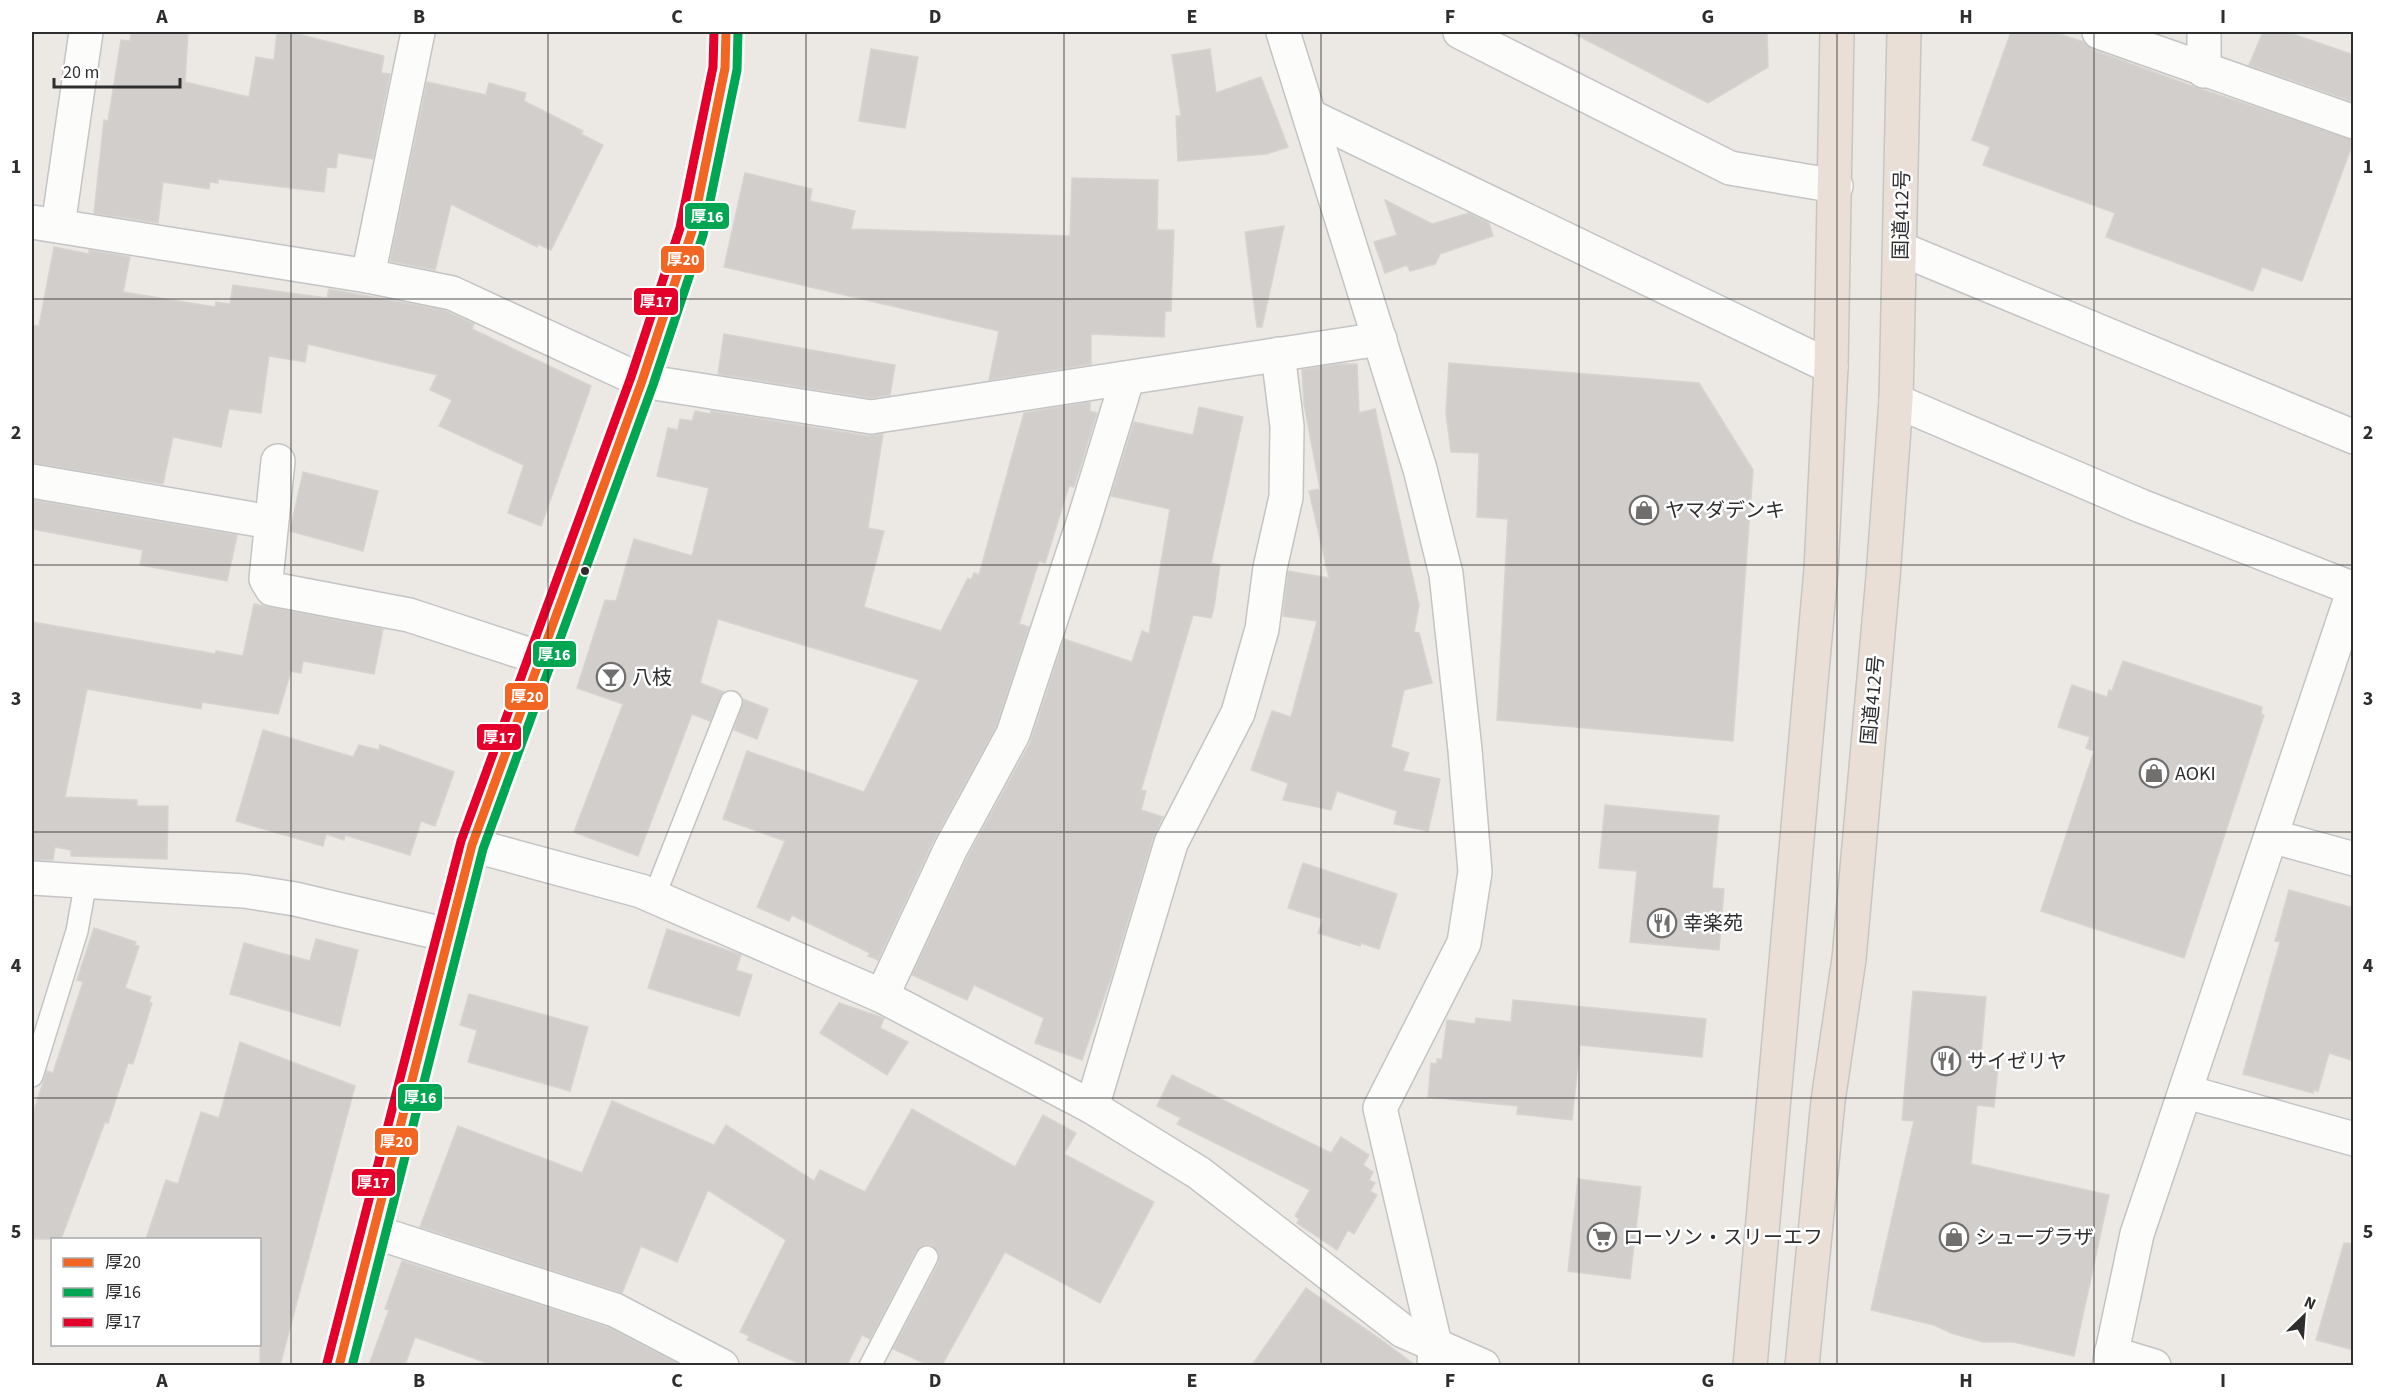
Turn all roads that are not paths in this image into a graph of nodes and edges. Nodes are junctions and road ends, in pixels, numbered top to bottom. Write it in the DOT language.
graph roads {
  1 [pos="86,32"];
  2 [pos="418,32"];
  3 [pos="726,32"];
  4 [pos="1283,32"];
  5 [pos="1460,32"];
  6 [pos="1837,32"];
  7 [pos="1904,32"];
  8 [pos="2099,32"];
  9 [pos="2204,32"];
  10 [pos="2204,70"];
  11 [pos="1312,117"];
  12 [pos="2354,122"];
  13 [pos="1836,186"];
  14 [pos="45,224"];
  15 [pos="1901,249"];
  16 [pos="368,276"];
  17 [pos="1380,339"];
  18 [pos="1278,354"];
  19 [pos="1831,368"];
  20 [pos="1127,380"];
  21 [pos="642,381"];
  22 [pos="1896,401"];
  23 [pos="2354,438"];
  24 [pos="278,461"];
  25 [pos="32,481"];
  26 [pos="270,522"];
  27 [pos="2353,589"];
  28 [pos="540,658"];
  29 [pos="731,702"];
  30 [pos="2271,836"];
  31 [pos="472,845"];
  32 [pos="2354,859"];
  33 [pos="32,878"];
  34 [pos="86,881"];
  35 [pos="654,897"];
  36 [pos="448,934"];
  37 [pos="882,996"];
  38 [pos="32,1076"];
  39 [pos="2187,1092"];
  40 [pos="1092,1107"];
  41 [pos="2354,1139"];
  42 [pos="375,1232"];
  43 [pos="927,1257"];
  44 [pos="1435,1355"];
  45 [pos="2110,1359"];
  46 [pos="339,1365"];
  47 [pos="722,1365"];
  48 [pos="870,1365"];
  49 [pos="1483,1365"];
  50 [pos="1750,1365"];
  51 [pos="1802,1365"];
  52 [pos="2154,1365"];
  1 -- 14 [label="street"];
  2 -- 16 [label="street"];
  3 -- 21 [label="main road"];
  4 -- 11 [label="street"];
  5 -- 13 [label="street"];
  6 -- 13 [label="highway"];
  7 -- 15 [label="highway, 国道412号"];
  8 -- 10 [label="street"];
  9 -- 10 [label="street"];
  10 -- 12 [label="street"];
  11 -- 17 [label="street"];
  11 -- 19 [label="street"];
  13 -- 19 [label="highway"];
  14 -- 16 [label="street"];
  15 -- 22 [label="highway, 国道412号"];
  15 -- 23 [label="street"];
  16 -- 21 [label="street"];
  17 -- 18 [label="street"];
  17 -- 44 [label="street"];
  18 -- 20 [label="street"];
  18 -- 40 [label="street"];
  19 -- 50 [label="highway"];
  20 -- 21 [label="street"];
  20 -- 37 [label="street"];
  21 -- 28 [label="main road"];
  22 -- 27 [label="street"];
  22 -- 51 [label="highway, 国道412号"];
  24 -- 26 [label="street"];
  25 -- 26 [label="street"];
  26 -- 28 [label="street"];
  27 -- 30 [label="street"];
  28 -- 31 [label="main road"];
  29 -- 35 [label="lane"];
  30 -- 32 [label="street"];
  30 -- 39 [label="street"];
  31 -- 35 [label="street"];
  31 -- 36 [label="main road"];
  33 -- 34 [label="street"];
  34 -- 36 [label="street"];
  34 -- 38 [label="lane"];
  35 -- 37 [label="street"];
  36 -- 42 [label="main road"];
  37 -- 40 [label="street"];
  39 -- 41 [label="street"];
  39 -- 45 [label="street"];
  40 -- 44 [label="street"];
  42 -- 46 [label="main road"];
  42 -- 47 [label="street"];
  43 -- 48 [label="lane"];
  44 -- 49 [label="street"];
  45 -- 52 [label="street"];
}
